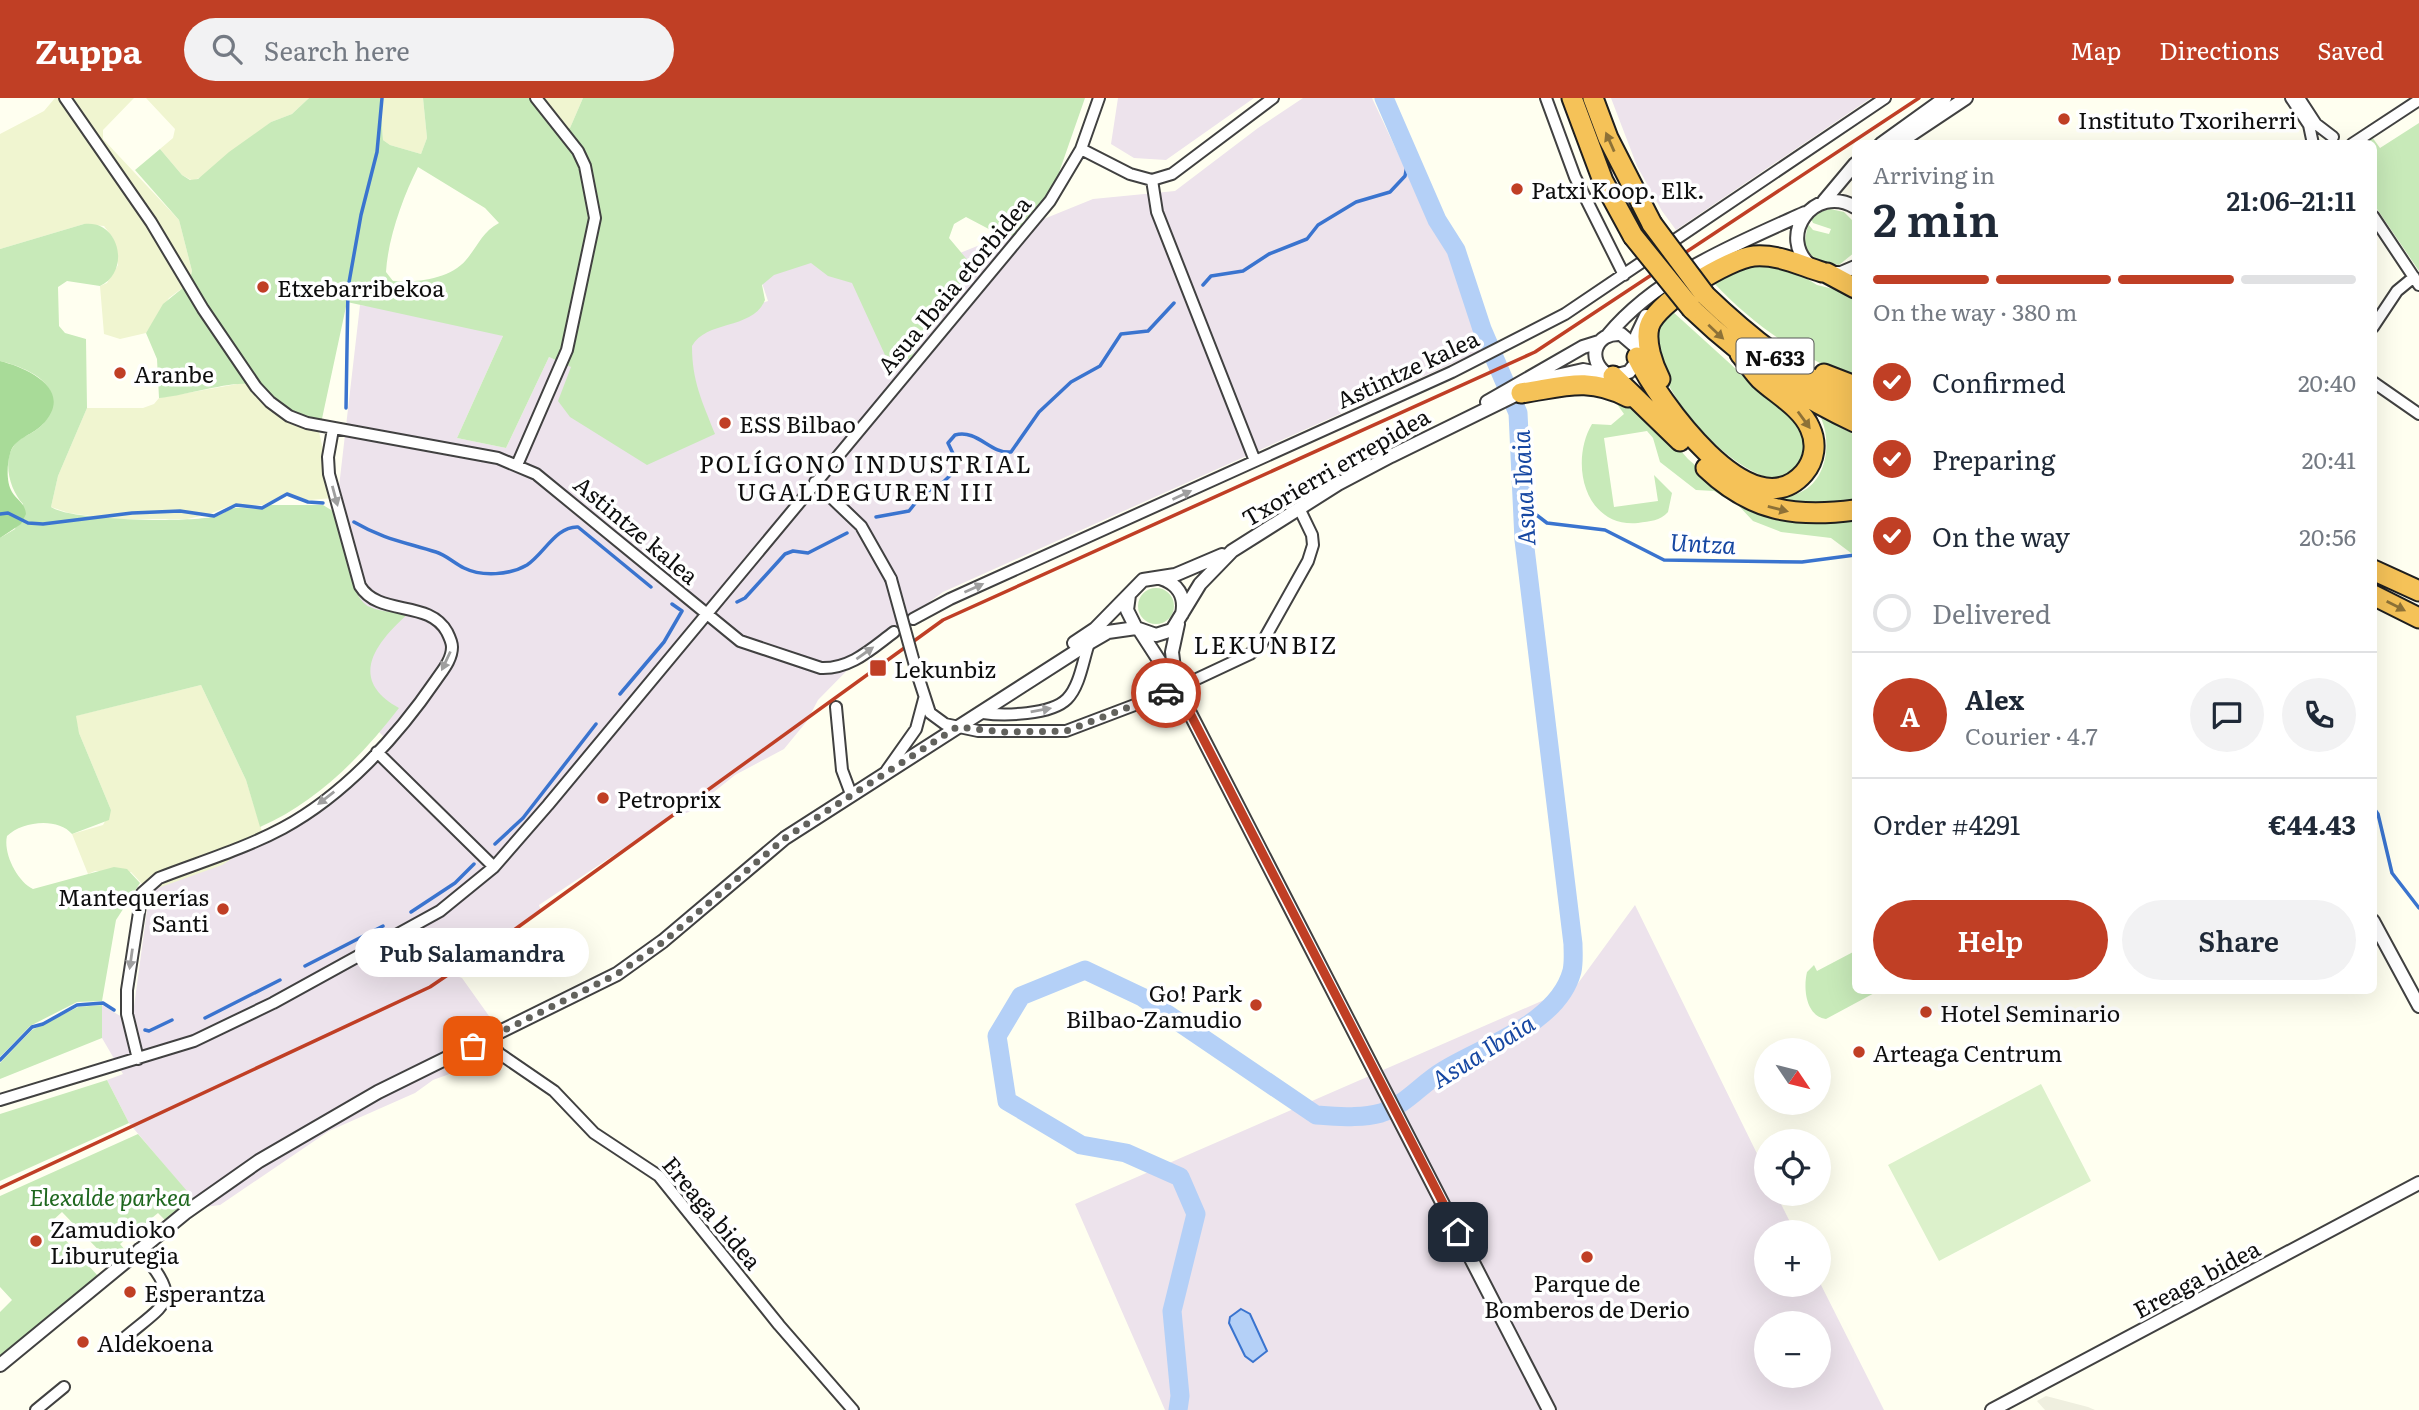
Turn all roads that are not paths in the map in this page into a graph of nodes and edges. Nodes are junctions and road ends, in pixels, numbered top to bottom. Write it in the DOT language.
graph roads {
  1 [pos="65,98"];
  2 [pos="536,98"];
  3 [pos="1098,98"];
  4 [pos="1273,98"];
  5 [pos="1546,98"];
  6 [pos="1572,98"];
  7 [pos="1592,98"];
  8 [pos="1885,98"];
  9 [pos="1966,98"];
  10 [pos="2291,98"];
  11 [pos="2299,98"];
  12 [pos="2419,100"];
  13 [pos="1949,103"];
  14 [pos="2333,137"];
  15 [pos="1888,140"];
  16 [pos="1902,140"];
  17 [pos="2313,140"];
  18 [pos="2327,140"];
  19 [pos="2340,140"];
  20 [pos="2356,140"];
  21 [pos="1081,149"];
  22 [pos="1852,168"];
  23 [pos="1152,180"];
  24 [pos="1824,201"];
  25 [pos="1852,206"];
  26 [pos="1805,214"];
  27 [pos="2377,222"];
  28 [pos="1852,268"];
  29 [pos="1818,269"];
  30 [pos="1623,275"];
  31 [pos="2417,281"];
  32 [pos="1852,286"];
  33 [pos="1703,297"];
  34 [pos="2377,321"];
  35 [pos="1604,338"];
  36 [pos="1636,351"];
  37 [pos="1740,354"];
  38 [pos="1610,375"];
  39 [pos="1852,385"];
  40 [pos="2377,385"];
  41 [pos="1519,390"];
  42 [pos="1852,402"];
  43 [pos="1649,408"];
  44 [pos="2419,414"];
  45 [pos="1677,419"];
  46 [pos="1852,420"];
  47 [pos="333,429"];
  48 [pos="1255,461"];
  49 [pos="517,465"];
  50 [pos="815,482"];
  51 [pos="1299,508"];
  52 [pos="1852,510"];
  53 [pos="1232,551"];
  54 [pos="2377,572"];
  55 [pos="1156,578"];
  56 [pos="2419,591"];
  57 [pos="1129,595"];
  58 [pos="2377,597"];
  59 [pos="705,613"];
  60 [pos="2419,618"];
  61 [pos="913,619"];
  62 [pos="1180,621"];
  63 [pos="1138,629"];
  64 [pos="894,632"];
  65 [pos="1089,643"];
  66 [pos="1177,688"];
  67 [pos="924,696"];
  68 [pos="836,707"];
  69 [pos="983,713"];
  70 [pos="969,718"];
  71 [pos="957,727"];
  72 [pos="377,752"];
  73 [pos="884,773"];
  74 [pos="851,794"];
  75 [pos="494,866"];
  76 [pos="2377,928"];
  77 [pos="2419,1006"];
  78 [pos="487,1039"];
  79 [pos="138,1059"];
  80 [pos="0,1100"];
  81 [pos="2419,1183"];
  82 [pos="139,1249"];
  83 [pos="122,1340"];
  84 [pos="0,1365"];
  85 [pos="64,1387"];
  86 [pos="36,1410"];
  87 [pos="853,1410"];
  88 [pos="1549,1410"];
  89 [pos="1992,1410"];
  1 -- 47 [label="street, Astintze kalea"];
  2 -- 49 [label="street"];
  3 -- 21 [label="street, Asua Ibaia etorbidea"];
  4 -- 23 [label="street"];
  5 -- 30 [label="street"];
  6 -- 33 [label="highway, N-633, bridge"];
  33 -- 7 [label="highway, N-633, one-way, bridge"];
  8 -- 30 [label="street, Astintze kalea"];
  9 -- 13 [label="street"];
  10 -- 17 [label="street"];
  11 -- 14 [label="street"];
  12 -- 20 [label="street"];
  13 -- 15 [label="street"];
  13 -- 16 [label="street"];
  14 -- 18 [label="street"];
  14 -- 19 [label="street"];
  21 -- 23 [label="street"];
  21 -- 50 [label="street, Asua Ibaia etorbidea"];
  22 -- 24 [label="street, Txorierri errepidea"];
  23 -- 48 [label="street"];
  24 -- 25 [label="street"];
  24 -- 26 [label="street, Txorierri errepidea"];
  26 -- 29 [label="street"];
  26 -- 35 [label="street, Txorierri errepidea"];
  27 -- 31 [label="street"];
  28 -- 29 [label="street"];
  29 -- 32 [label="highway"];
  29 -- 36 [label="street"];
  29 -- 45 [label="highway"];
  30 -- 48 [label="street, Astintze kalea"];
  31 -- 34 [label="street"];
  33 -- 37 [label="highway, N-633, one-way"];
  33 -- 39 [label="highway"];
  33 -- 42 [label="highway, N-633"];
  35 -- 36 [label="street"];
  35 -- 38 [label="street"];
  35 -- 41 [label="street, Txorierri errepidea"];
  36 -- 38 [label="street"];
  36 -- 45 [label="highway"];
  37 -- 45 [label="highway, one-way"];
  37 -- 46 [label="highway, N-633"];
  38 -- 41 [label="street, Txorierri errepidea"];
  38 -- 43 [label="highway"];
  40 -- 44 [label="street"];
  41 -- 43 [label="highway"];
  41 -- 51 [label="street, Txorierri errepidea"];
  43 -- 52 [label="highway, one-way"];
  47 -- 49 [label="street, Astintze kalea"];
  47 -- 72 [label="street, one-way"];
  61 -- 48 [label="street, Astintze kalea, one-way"];
  49 -- 59 [label="street, Astintze kalea"];
  50 -- 59 [label="street, Asua Ibaia etorbidea"];
  50 -- 67 [label="street, bridge"];
  51 -- 53 [label="street, Txorierri errepidea"];
  51 -- 66 [label="street"];
  53 -- 55 [label="street, Txorierri errepidea"];
  53 -- 62 [label="street, Txorierri errepidea"];
  54 -- 56 [label="highway"];
  55 -- 57 [label="street, Txorierri errepidea"];
  55 -- 62 [label="street"];
  57 -- 63 [label="street"];
  57 -- 70 [label="street, Txorierri errepidea"];
  58 -- 60 [label="highway, one-way"];
  59 -- 64 [label="street, Astintze kalea, one-way"];
  59 -- 75 [label="street, Asua Ibaia etorbidea"];
  62 -- 63 [label="street, Txorierri errepidea"];
  62 -- 66 [label="street"];
  63 -- 65 [label="street, Txorierri errepidea"];
  63 -- 66 [label="street"];
  65 -- 69 [label="street, Txorierri errepidea"];
  69 -- 65 [label="street, one-way"];
  66 -- 71 [label="street"];
  66 -- 88 [label="street"];
  67 -- 71 [label="street"];
  67 -- 73 [label="street"];
  68 -- 74 [label="street"];
  69 -- 70 [label="street, Txorierri errepidea"];
  70 -- 71 [label="street, Txorierri errepidea"];
  71 -- 73 [label="street, Txorierri errepidea"];
  72 -- 75 [label="street"];
  72 -- 79 [label="street, one-way"];
  73 -- 74 [label="street, Txorierri errepidea"];
  74 -- 78 [label="street, Txorierri errepidea"];
  75 -- 79 [label="street, Asua Ibaia etorbidea"];
  76 -- 77 [label="street"];
  78 -- 82 [label="street, Txorierri errepidea"];
  78 -- 87 [label="street, Ereaga bidea"];
  79 -- 80 [label="street, Asua Ibaia etorbidea"];
  81 -- 89 [label="street, Ereaga bidea"];
  82 -- 83 [label="street"];
  82 -- 84 [label="street, Txorierri errepidea"];
  85 -- 86 [label="street"];
}
